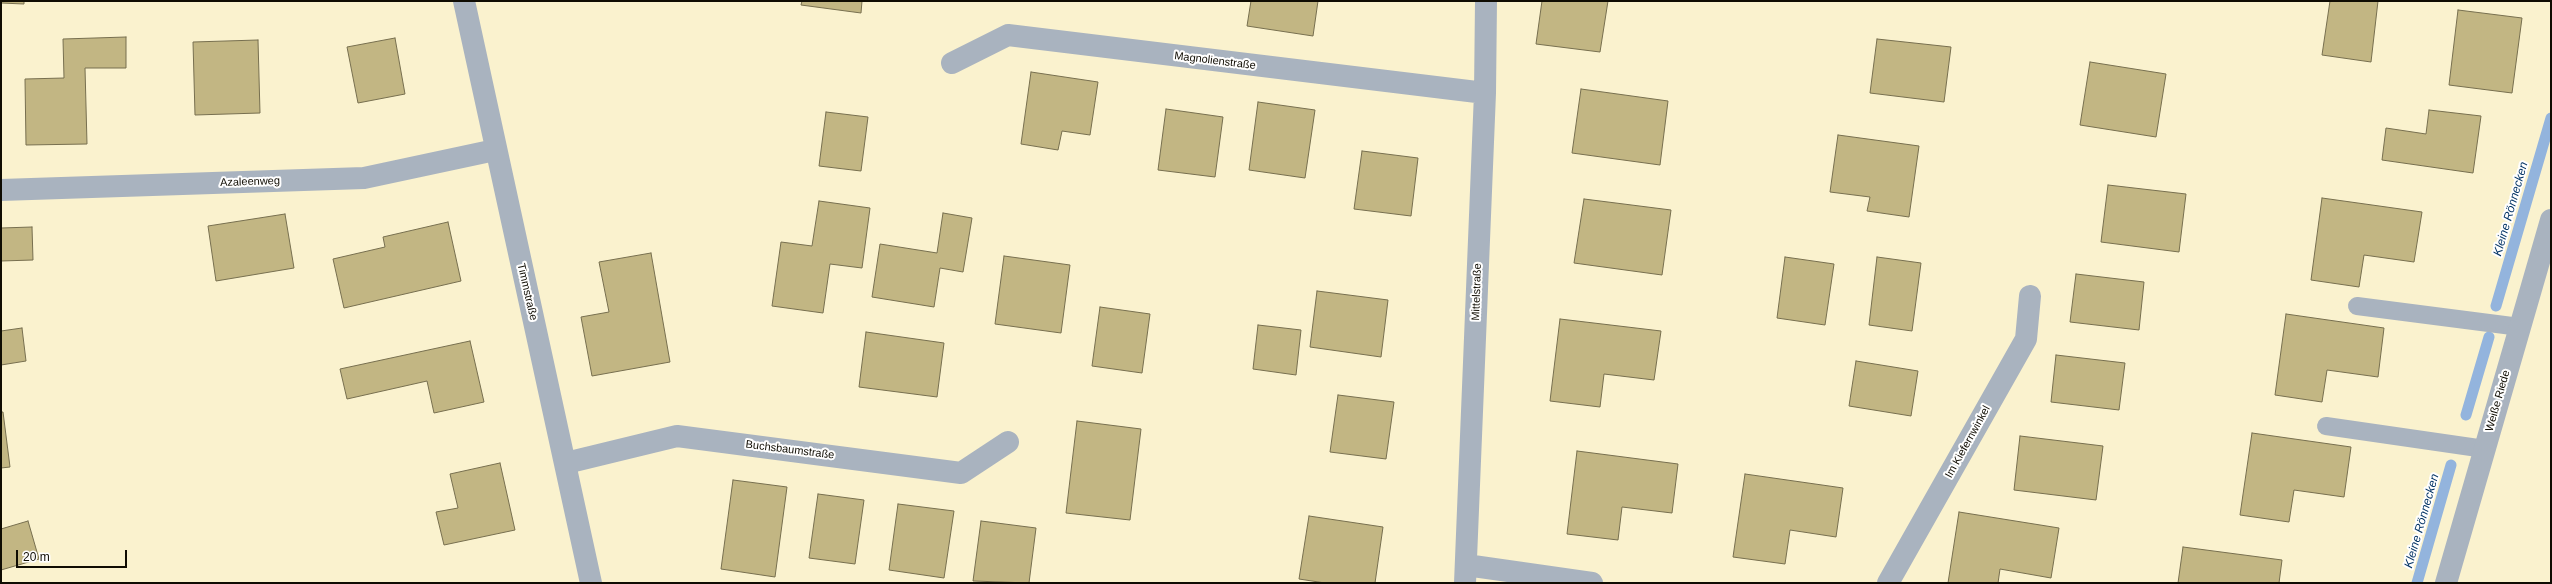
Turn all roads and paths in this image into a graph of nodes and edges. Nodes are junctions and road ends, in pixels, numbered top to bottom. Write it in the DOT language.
graph roads {
  1 [pos="464,1"];
  2 [pos="1486,1"];
  3 [pos="952,63"];
  4 [pos="1485,94"];
  5 [pos="496,150"];
  6 [pos="1,190"];
  7 [pos="2551,220"];
  8 [pos="2030,296"];
  9 [pos="2357,306"];
  10 [pos="2520,327"];
  11 [pos="2326,426"];
  12 [pos="1008,442"];
  13 [pos="2485,449"];
  14 [pos="566,462"];
  15 [pos="1465,574"];
  16 [pos="591,583"];
  17 [pos="1592,583"];
  18 [pos="1888,583"];
  19 [pos="2446,583"];
  1 -- 5 [label="street, Timmstraße"];
  2 -- 4 [label="street, Mittelstraße"];
  3 -- 4 [label="street, Magnolienstraße"];
  4 -- 15 [label="street, Mittelstraße"];
  5 -- 6 [label="street, Azaleenweg"];
  5 -- 14 [label="street, Timmstraße"];
  7 -- 10 [label="street, Weiße Riede"];
  8 -- 18 [label="street, Im Kiefernwinkel"];
  9 -- 10 [label="lane"];
  10 -- 13 [label="street, Weiße Riede"];
  11 -- 13 [label="lane"];
  12 -- 14 [label="street, Buchsbaumstraße"];
  13 -- 19 [label="street, Weiße Riede"];
  14 -- 16 [label="street, Timmstraße"];
  15 -- 17 [label="street"];
}
